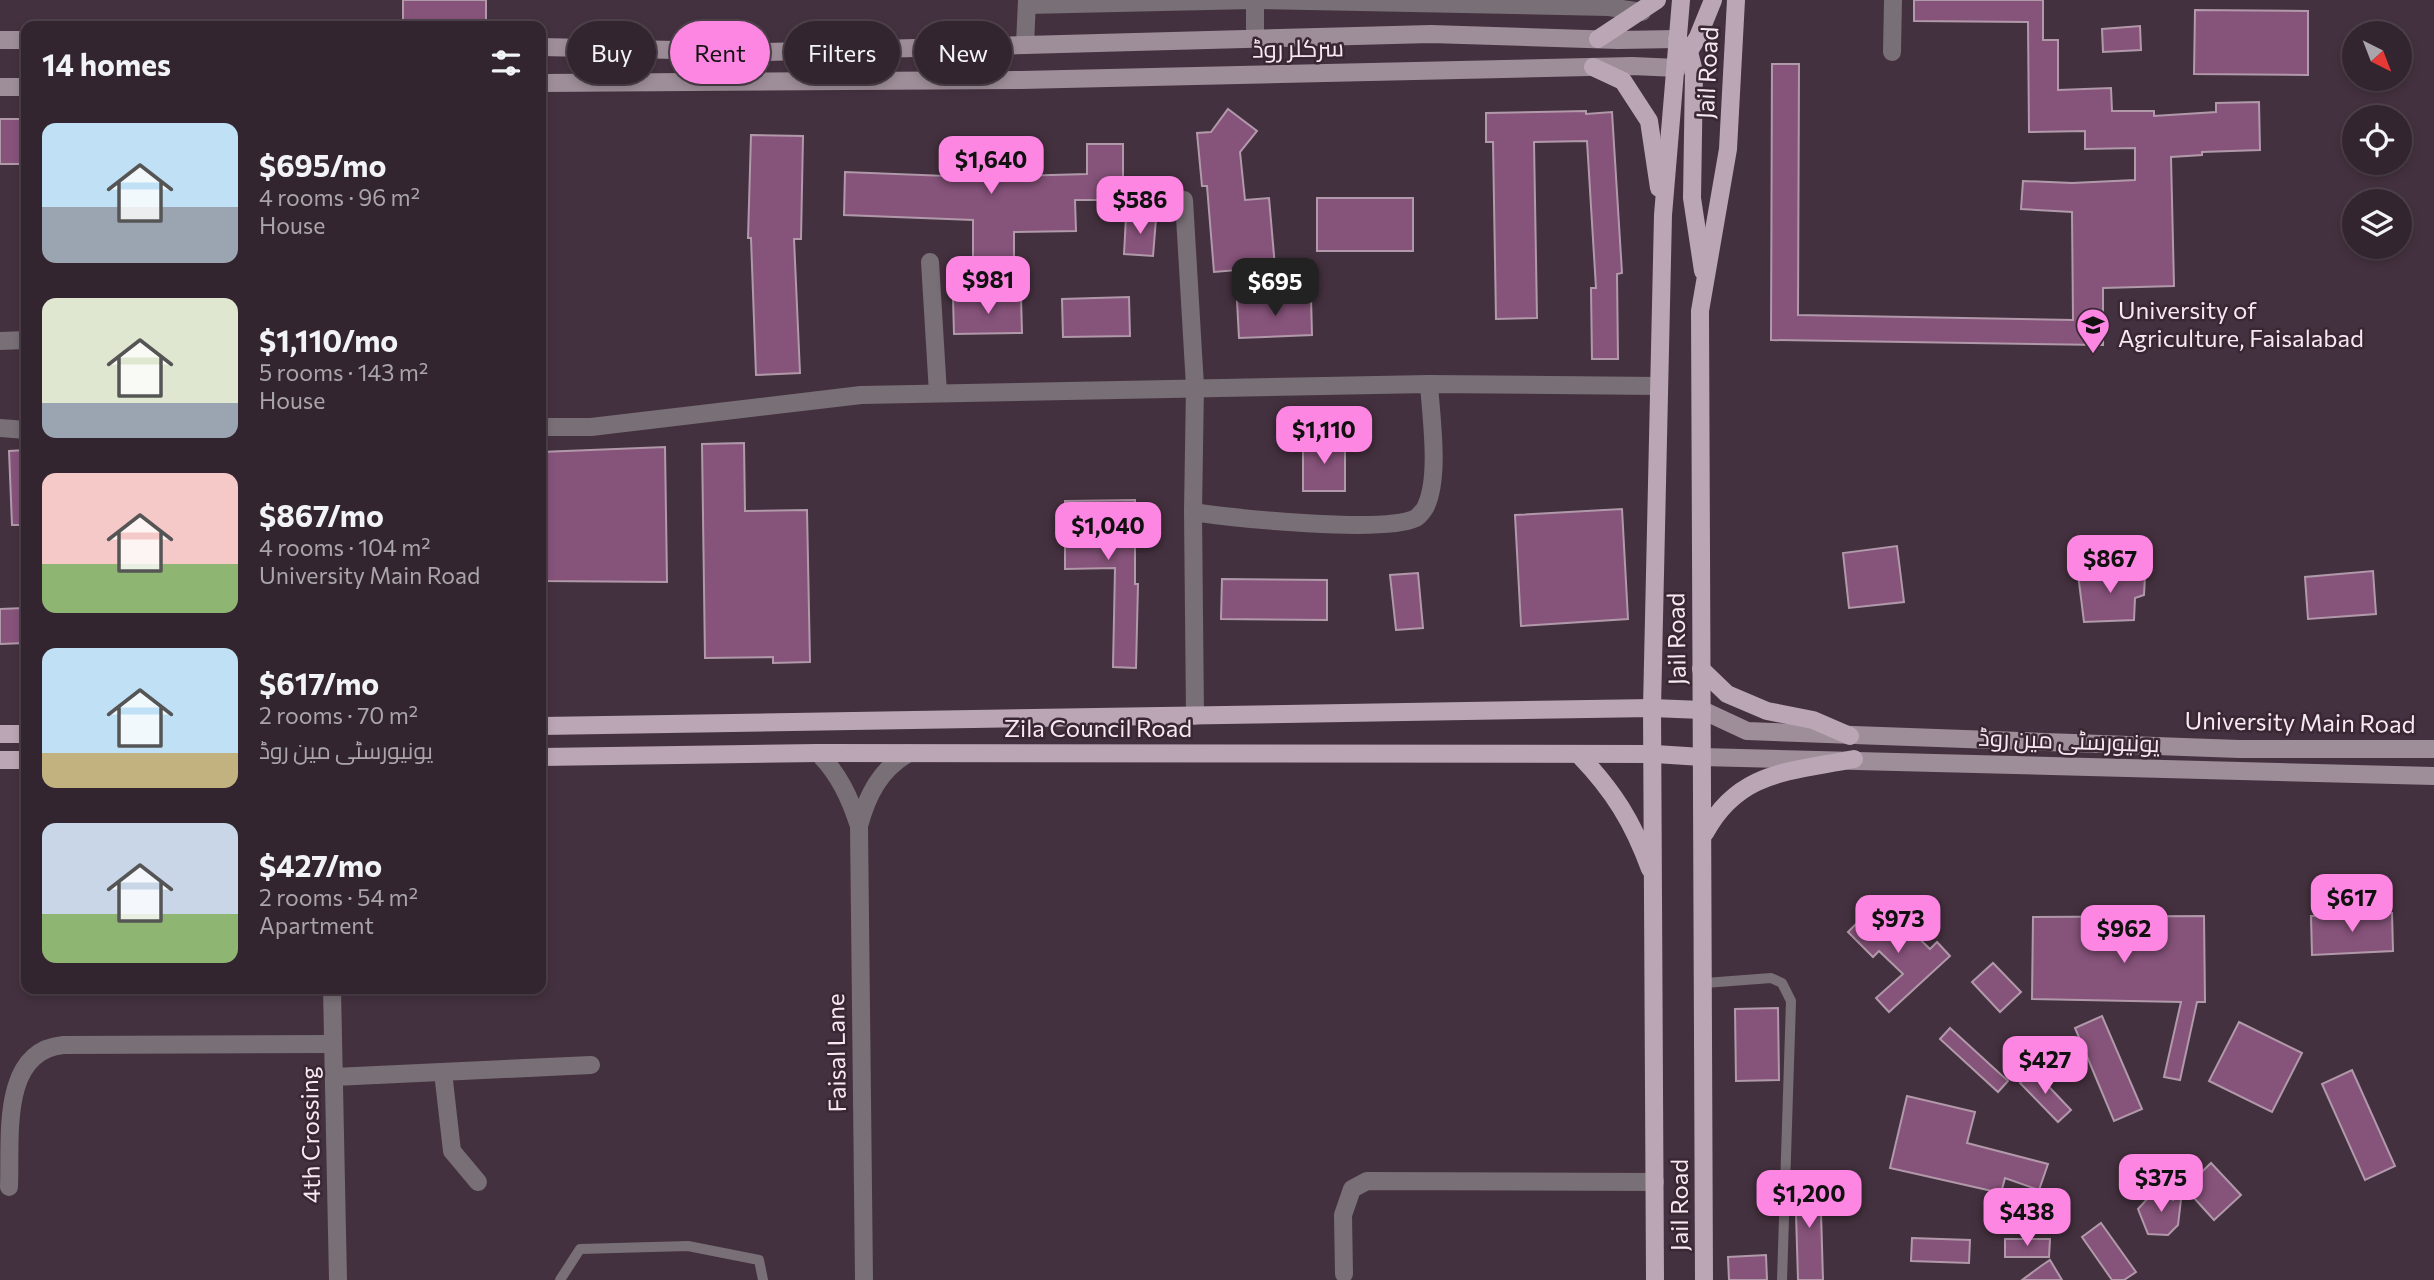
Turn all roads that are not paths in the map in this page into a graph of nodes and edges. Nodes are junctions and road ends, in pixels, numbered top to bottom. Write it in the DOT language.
graph roads {
  1 [pos="1255,0"];
  2 [pos="1657,0"];
  3 [pos="1681,0"];
  4 [pos="1713,0"];
  5 [pos="1736,0"];
  6 [pos="1893,0"];
  7 [pos="1027,3"];
  8 [pos="1609,6"];
  9 [pos="1642,12"];
  10 [pos="1255,38"];
  11 [pos="1598,39"];
  12 [pos="0,40"];
  13 [pos="21,40"];
  14 [pos="1025,45"];
  15 [pos="1683,46"];
  16 [pos="546,47"];
  17 [pos="1892,52"];
  18 [pos="1593,67"];
  19 [pos="1678,68"];
  20 [pos="546,83"];
  21 [pos="0,87"];
  22 [pos="21,87"];
  23 [pos="1184,200"];
  24 [pos="1662,215"];
  25 [pos="930,262"];
  26 [pos="1705,284"];
  27 [pos="21,340"];
  28 [pos="0,341"];
  29 [pos="1429,384"];
  30 [pos="1659,386"];
  31 [pos="1195,387"];
  32 [pos="938,393"];
  33 [pos="546,427"];
  34 [pos="0,428"];
  35 [pos="21,430"];
  36 [pos="1193,512"];
  37 [pos="1702,669"];
  38 [pos="1652,708"];
  39 [pos="1702,710"];
  40 [pos="1195,716"];
  41 [pos="546,726"];
  42 [pos="0,734"];
  43 [pos="21,734"];
  44 [pos="1850,736"];
  45 [pos="2266,749"];
  46 [pos="2434,749"];
  47 [pos="818,753"];
  48 [pos="909,753"];
  49 [pos="1578,754"];
  50 [pos="1655,754"];
  51 [pos="546,757"];
  52 [pos="1702,757"];
  53 [pos="1854,759"];
  54 [pos="0,760"];
  55 [pos="21,760"];
  56 [pos="2264,771"];
  57 [pos="2434,776"];
  58 [pos="859,826"];
  59 [pos="1703,836"];
  60 [pos="1655,882"];
  61 [pos="1705,983"];
  62 [pos="332,994"];
  63 [pos="333,1044"];
  64 [pos="591,1065"];
  65 [pos="443,1072"];
  66 [pos="334,1077"];
  67 [pos="478,1182"];
  68 [pos="1655,1182"];
  69 [pos="9,1187"];
  70 [pos="1344,1274"];
  71 [pos="338,1280"];
  72 [pos="560,1280"];
  73 [pos="763,1280"];
  74 [pos="864,1280"];
  75 [pos="1655,1280"];
  76 [pos="1704,1280"];
  77 [pos="1782,1280"];
  1 -- 7 [label="street"];
  1 -- 8 [label="street"];
  1 -- 10 [label="street"];
  2 -- 9 [label="main road"];
  3 -- 15 [label="main road, Jail Road"];
  4 -- 15 [label="main road"];
  5 -- 26 [label="main road, Jail Road"];
  6 -- 17 [label="street"];
  7 -- 14 [label="street"];
  8 -- 9 [label="street"];
  8 -- 11 [label="street"];
  9 -- 11 [label="main road"];
  10 -- 11 [label="main road"];
  10 -- 14 [label="main road"];
  11 -- 15 [label="main road"];
  12 -- 13 [label="main road"];
  14 -- 16 [label="main road"];
  15 -- 19 [label="main road"];
  15 -- 26 [label="main road"];
  18 -- 19 [label="main road, سرکلر روڈ"];
  18 -- 20 [label="main road, سرکلر روڈ"];
  18 -- 24 [label="main road"];
  19 -- 24 [label="main road, Jail Road"];
  21 -- 22 [label="main road"];
  23 -- 31 [label="street"];
  24 -- 30 [label="main road, Jail Road"];
  25 -- 32 [label="street"];
  26 -- 37 [label="main road, Jail Road"];
  27 -- 28 [label="street"];
  29 -- 30 [label="street"];
  29 -- 31 [label="street"];
  29 -- 36 [label="street"];
  30 -- 38 [label="main road, Jail Road"];
  31 -- 32 [label="street"];
  31 -- 36 [label="street"];
  32 -- 33 [label="street"];
  34 -- 35 [label="street"];
  36 -- 40 [label="street"];
  37 -- 39 [label="main road, Jail Road"];
  37 -- 44 [label="main road"];
  38 -- 39 [label="main road, Zila Council Road"];
  38 -- 40 [label="main road, Zila Council Road"];
  38 -- 50 [label="main road, Jail Road"];
  39 -- 44 [label="main road, University Main Road"];
  39 -- 52 [label="main road, Jail Road"];
  40 -- 41 [label="main road, Zila Council Road"];
  42 -- 43 [label="main road"];
  44 -- 45 [label="main road, University Main Road"];
  45 -- 46 [label="main road, University Main Road"];
  45 -- 56 [label="main road"];
  47 -- 48 [label="main road, Zila Council Road"];
  47 -- 51 [label="main road, Zila Council Road"];
  47 -- 58 [label="street, Faisal Lane"];
  48 -- 49 [label="main road, Zila Council Road"];
  48 -- 58 [label="street, Faisal Lane"];
  49 -- 50 [label="main road, Zila Council Road"];
  49 -- 60 [label="main road"];
  50 -- 52 [label="main road, Zila Council Road"];
  50 -- 60 [label="main road, Jail Road"];
  52 -- 53 [label="main road, یونیورسٹی مین روڈ"];
  52 -- 59 [label="main road, Jail Road"];
  53 -- 56 [label="main road, یونیورسٹی مین روڈ"];
  53 -- 59 [label="main road"];
  54 -- 55 [label="main road"];
  56 -- 57 [label="main road, یونیورسٹی مین روڈ"];
  58 -- 74 [label="street, Faisal Lane"];
  59 -- 61 [label="main road, Jail Road"];
  60 -- 68 [label="main road, Jail Road"];
  61 -- 76 [label="main road, Jail Road"];
  61 -- 77 [label="lane"];
  62 -- 63 [label="street, 4th Crossing"];
  63 -- 66 [label="street, 4th Crossing"];
  63 -- 69 [label="street"];
  64 -- 65 [label="street"];
  65 -- 66 [label="street"];
  65 -- 67 [label="street"];
  66 -- 71 [label="street, 4th Crossing"];
  68 -- 70 [label="street"];
  68 -- 75 [label="main road, Jail Road"];
  72 -- 73 [label="lane"];
}
